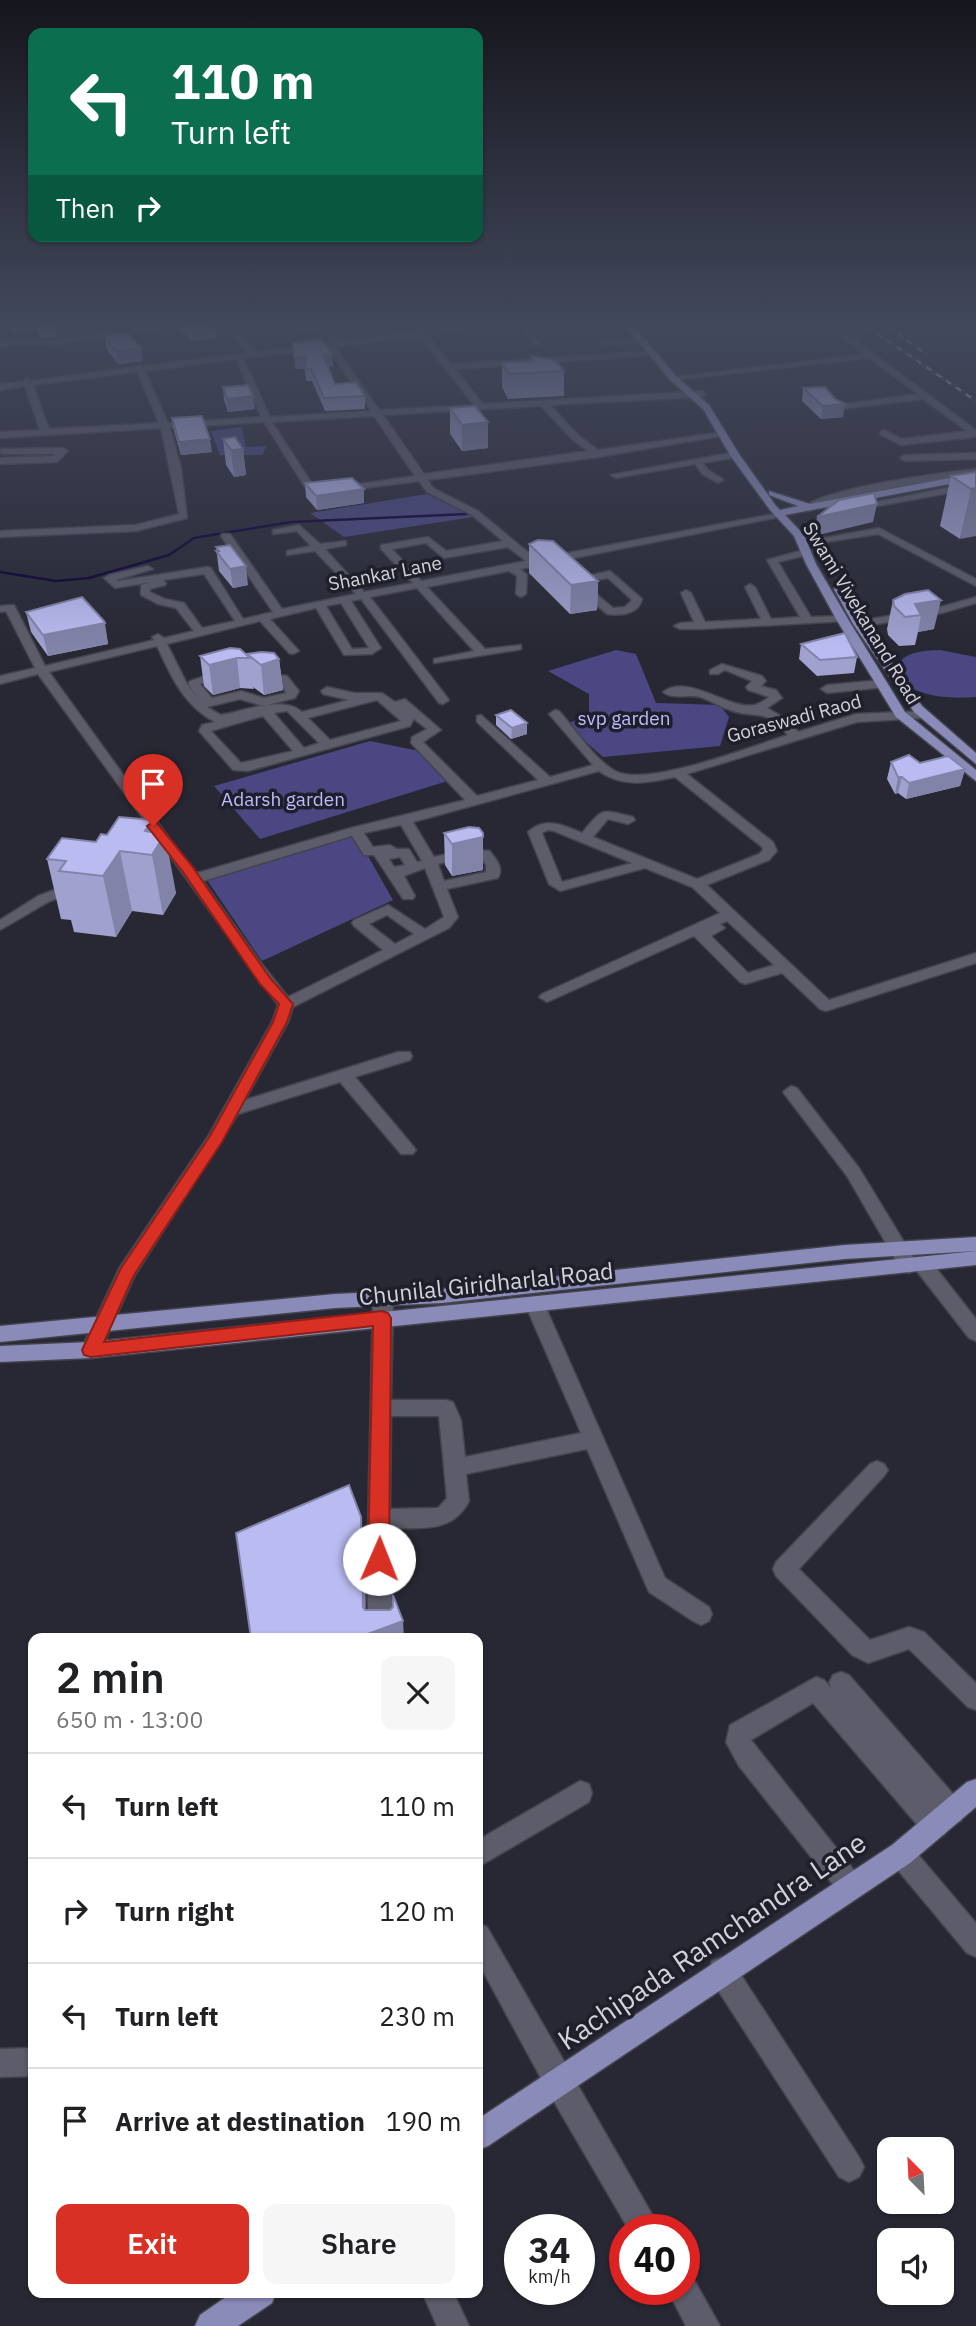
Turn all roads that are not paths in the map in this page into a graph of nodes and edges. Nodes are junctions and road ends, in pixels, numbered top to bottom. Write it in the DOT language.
graph roads {
  1 [pos="70,432"];
  2 [pos="166,432"];
  3 [pos="274,432"];
  4 [pos="388,432"];
  5 [pos="570,432"];
  6 [pos="721,432"];
  7 [pos="733,432"];
  8 [pos="45,433"];
  9 [pos="884,433"];
  10 [pos="975,434"];
  11 [pos="723,435"];
  12 [pos="4,448"];
  13 [pos="598,454"];
  14 [pos="735,455"];
  15 [pos="976,457"];
  16 [pos="905,458"];
  17 [pos="698,462"];
  18 [pos="616,475"];
  19 [pos="976,478"];
  20 [pos="419,479"];
  21 [pos="718,480"];
  22 [pos="933,491"];
  23 [pos="772,493"];
  24 [pos="971,498"];
  25 [pos="809,509"];
  26 [pos="783,513"];
  27 [pos="277,532"];
  28 [pos="0,534"];
  29 [pos="226,536"];
  30 [pos="810,536"];
  31 [pos="342,543"];
  32 [pos="511,543"];
  33 [pos="317,548"];
  34 [pos="586,552"];
  35 [pos="807,552"];
  36 [pos="291,553"];
  37 [pos="551,558"];
  38 [pos="531,560"];
  39 [pos="510,567"];
  40 [pos="148,569"];
  41 [pos="610,574"];
  42 [pos="209,575"];
  43 [pos="574,580"];
  44 [pos="417,582"];
  45 [pos="976,583"];
  46 [pos="750,587"];
  47 [pos="361,593"];
  48 [pos="687,593"];
  49 [pos="521,594"];
  50 [pos="344,599"];
  51 [pos="976,600"];
  52 [pos="319,604"];
  53 [pos="0,609"];
  54 [pos="278,611"];
  55 [pos="238,618"];
  56 [pos="263,618"];
  57 [pos="842,619"];
  58 [pos="808,621"];
  59 [pos="768,623"];
  60 [pos="859,624"];
  61 [pos="680,626"];
  62 [pos="701,626"];
  63 [pos="197,628"];
  64 [pos="160,640"];
  65 [pos="517,647"];
  66 [pos="293,651"];
  67 [pos="482,653"];
  68 [pos="439,661"];
  69 [pos="41,668"];
  70 [pos="714,672"];
  71 [pos="0,674"];
  72 [pos="0,680"];
  73 [pos="882,684"];
  74 [pos="827,689"];
  75 [pos="327,691"];
  76 [pos="669,692"];
  77 [pos="443,700"];
  78 [pos="204,704"];
  79 [pos="758,709"];
  80 [pos="266,711"];
  81 [pos="923,714"];
  82 [pos="555,715"];
  83 [pos="900,715"];
  84 [pos="300,716"];
  85 [pos="481,719"];
  86 [pos="795,736"];
  87 [pos="328,745"];
  88 [pos="301,752"];
  89 [pos="973,754"];
  90 [pos="601,767"];
  91 [pos="677,773"];
  92 [pos="976,777"];
  93 [pos="548,782"];
  94 [pos="475,802"];
  95 [pos="628,820"];
  96 [pos="358,834"];
  97 [pos="584,839"];
  98 [pos="416,847"];
  99 [pos="644,864"];
  100 [pos="194,878"];
  101 [pos="90,879"];
  102 [pos="697,884"];
  103 [pos="446,885"];
  104 [pos="408,896"];
  105 [pos="731,919"];
  106 [pos="0,926"];
  107 [pos="425,935"];
  108 [pos="393,950"];
  109 [pos="976,958"];
  110 [pos="784,967"];
  111 [pos="547,997"];
  112 [pos="286,1004"];
  113 [pos="404,1056"];
  114 [pos="344,1075"];
  115 [pos="791,1092"];
  116 [pos="232,1110"];
  117 [pos="407,1150"];
  118 [pos="976,1244"];
  119 [pos="899,1249"];
  120 [pos="976,1258"];
  121 [pos="916,1265"];
  122 [pos="535,1304"];
  123 [pos="382,1308"];
  124 [pos="101,1325"];
  125 [pos="976,1333"];
  126 [pos="0,1334"];
  127 [pos="91,1350"];
  128 [pos="0,1354"];
  129 [pos="381,1408"];
  130 [pos="593,1439"];
  131 [pos="464,1466"];
  132 [pos="877,1470"];
  133 [pos="379,1519"];
  134 [pos="701,1614"];
  135 [pos="381,1633"];
  136 [pos="841,1683"];
  137 [pos="976,1699"];
  138 [pos="976,1791"];
  139 [pos="580,1793"];
  140 [pos="943,1819"];
  141 [pos="483,1851"];
  142 [pos="901,1854"];
  143 [pos="851,1887"];
  144 [pos="976,1944"];
  145 [pos="483,1945"];
  146 [pos="722,1971"];
  147 [pos="28,2062"];
  148 [pos="0,2063"];
  149 [pos="559,2083"];
  150 [pos="483,2133"];
  151 [pos="849,2167"];
  152 [pos="637,2214"];
  153 [pos="252,2298"];
  154 [pos="440,2298"];
  155 [pos="692,2305"];
  156 [pos="211,2326"];
  157 [pos="453,2326"];
  158 [pos="704,2326"];
  1 -- 8 [label="street"];
  2 -- 28 [label="street"];
  3 -- 20 [label="street"];
  4 -- 20 [label="street"];
  5 -- 13 [label="street"];
  6 -- 11 [label="main road, Swami Vivekanand Road"];
  7 -- 23 [label="main road, Swami Vivekanand Road"];
  8 -- 12 [label="street"];
  9 -- 10 [label="street"];
  11 -- 13 [label="street"];
  11 -- 14 [label="main road, Swami Vivekanand Road"];
  12 -- 12 [label="street"];
  13 -- 20 [label="street"];
  14 -- 17 [label="street"];
  14 -- 26 [label="main road, Swami Vivekanand Road"];
  15 -- 16 [label="street"];
  17 -- 18 [label="street"];
  17 -- 21 [label="street"];
  19 -- 22 [label="street"];
  19 -- 25 [label="main road"];
  19 -- 25 [label="street"];
  20 -- 32 [label="street"];
  22 -- 24 [label="street"];
  22 -- 25 [label="street"];
  23 -- 25 [label="main road"];
  23 -- 26 [label="main road, Swami Vivekanand Road"];
  25 -- 26 [label="main road"];
  25 -- 30 [label="main road"];
  26 -- 30 [label="main road, Swami Vivekanand Road"];
  26 -- 34 [label="street, Shankar Lane"];
  26 -- 35 [label="main road, Swami Vivekanand Road"];
  26 -- 38 [label="street, Shankar Lane"];
  27 -- 33 [label="street"];
  29 -- 54 [label="street"];
  30 -- 45 [label="street"];
  30 -- 60 [label="main road, Swami Vivekanand Road"];
  31 -- 33 [label="street"];
  32 -- 38 [label="street"];
  32 -- 44 [label="street"];
  33 -- 36 [label="street"];
  33 -- 47 [label="street"];
  34 -- 37 [label="street, Shankar Lane"];
  34 -- 41 [label="street"];
  35 -- 57 [label="main road, Swami Vivekanand Road"];
  35 -- 58 [label="street"];
  37 -- 38 [label="street, Shankar Lane"];
  37 -- 43 [label="street"];
  38 -- 39 [label="street, Shankar Lane"];
  38 -- 44 [label="street, Shankar Lane"];
  39 -- 44 [label="street, Shankar Lane"];
  39 -- 49 [label="street"];
  40 -- 42 [label="street"];
  41 -- 43 [label="street"];
  41 -- 43 [label="street"];
  42 -- 55 [label="street"];
  42 -- 63 [label="street"];
  44 -- 47 [label="street, Shankar Lane"];
  44 -- 67 [label="street"];
  46 -- 59 [label="street"];
  47 -- 50 [label="street, Shankar Lane"];
  47 -- 54 [label="street, Shankar Lane"];
  47 -- 77 [label="street"];
  48 -- 62 [label="street"];
  50 -- 52 [label="street, Shankar Lane"];
  50 -- 52 [label="street"];
  51 -- 60 [label="street"];
  52 -- 54 [label="street, Shankar Lane"];
  53 -- 69 [label="street"];
  54 -- 55 [label="street, Shankar Lane"];
  54 -- 56 [label="street, Shankar Lane"];
  55 -- 63 [label="street, Shankar Lane"];
  56 -- 64 [label="street, Shankar Lane"];
  56 -- 66 [label="street"];
  57 -- 58 [label="street"];
  57 -- 73 [label="main road, Swami Vivekanand Road"];
  58 -- 59 [label="street"];
  59 -- 62 [label="street"];
  60 -- 81 [label="main road, Swami Vivekanand Road"];
  61 -- 62 [label="street"];
  63 -- 64 [label="street, Shankar Lane"];
  64 -- 69 [label="street, Shankar Lane"];
  64 -- 78 [label="street"];
  65 -- 67 [label="street"];
  67 -- 68 [label="street"];
  69 -- 71 [label="street, Shankar Lane"];
  69 -- 72 [label="street, Shankar Lane"];
  69 -- 100 [label="street"];
  70 -- 79 [label="street"];
  73 -- 74 [label="street"];
  73 -- 83 [label="main road, Swami Vivekanand Road"];
  75 -- 94 [label="street"];
  76 -- 79 [label="street"];
  78 -- 78 [label="street"];
  78 -- 80 [label="street"];
  79 -- 86 [label="street"];
  80 -- 84 [label="street"];
  80 -- 88 [label="street"];
  80 -- 88 [label="street"];
  81 -- 83 [label="street, Goraswadi Raod"];
  81 -- 89 [label="main road, Swami Vivekanand Road"];
  82 -- 90 [label="street"];
  83 -- 86 [label="street, Goraswadi Raod"];
  83 -- 92 [label="main road, Swami Vivekanand Road"];
  84 -- 87 [label="street"];
  84 -- 87 [label="street"];
  85 -- 93 [label="street"];
  86 -- 91 [label="street, Goraswadi Raod"];
  87 -- 88 [label="street"];
  90 -- 91 [label="street, Goraswadi Raod"];
  90 -- 93 [label="street"];
  91 -- 102 [label="street"];
  93 -- 94 [label="street"];
  94 -- 98 [label="street"];
  95 -- 97 [label="street"];
  96 -- 98 [label="street"];
  96 -- 98 [label="street"];
  96 -- 100 [label="street"];
  97 -- 99 [label="street"];
  97 -- 99 [label="street"];
  98 -- 98 [label="street"];
  98 -- 103 [label="street"];
  98 -- 103 [label="street"];
  98 -- 104 [label="street"];
  99 -- 102 [label="street"];
  100 -- 112 [label="street"];
  101 -- 106 [label="street"];
  102 -- 105 [label="street"];
  103 -- 107 [label="street"];
  105 -- 110 [label="street"];
  105 -- 110 [label="street"];
  105 -- 111 [label="street"];
  107 -- 108 [label="street"];
  107 -- 108 [label="street"];
  108 -- 112 [label="street"];
  109 -- 110 [label="street"];
  112 -- 116 [label="street"];
  113 -- 114 [label="street"];
  114 -- 116 [label="street"];
  114 -- 117 [label="street"];
  115 -- 119 [label="street"];
  116 -- 124 [label="street"];
  118 -- 119 [label="main road, Chunilal Giridharlal Road"];
  119 -- 121 [label="street"];
  119 -- 123 [label="main road, Chunilal Giridharlal Road"];
  120 -- 121 [label="main road, Chunilal Giridharlal Road"];
  121 -- 122 [label="main road, Chunilal Giridharlal Road"];
  121 -- 125 [label="street"];
  122 -- 123 [label="main road, Chunilal Giridharlal Road"];
  122 -- 130 [label="street"];
  123 -- 124 [label="main road, Chunilal Giridharlal Road"];
  123 -- 127 [label="main road, Chunilal Giridharlal Road"];
  123 -- 129 [label="street"];
  124 -- 126 [label="main road, Chunilal Giridharlal Road"];
  124 -- 127 [label="street"];
  127 -- 128 [label="main road, Chunilal Giridharlal Road"];
  129 -- 133 [label="street"];
  129 -- 133 [label="street"];
  130 -- 131 [label="street"];
  130 -- 134 [label="street"];
  132 -- 137 [label="street"];
  133 -- 135 [label="street"];
  136 -- 140 [label="street"];
  138 -- 140 [label="main road, Kachipada Ramchandra Lane"];
  139 -- 141 [label="street"];
  140 -- 142 [label="main road, Kachipada Ramchandra Lane"];
  140 -- 143 [label="street"];
  142 -- 143 [label="main road, Kachipada Ramchandra Lane"];
  142 -- 144 [label="street"];
  143 -- 146 [label="main road, Kachipada Ramchandra Lane"];
  145 -- 149 [label="street"];
  146 -- 149 [label="main road, Kachipada Ramchandra Lane"];
  146 -- 151 [label="street"];
  147 -- 148 [label="street"];
  149 -- 150 [label="main road, Kachipada Ramchandra Lane"];
  149 -- 152 [label="street"];
  153 -- 156 [label="main road"];
  154 -- 157 [label="street"];
  155 -- 158 [label="street"];
}
